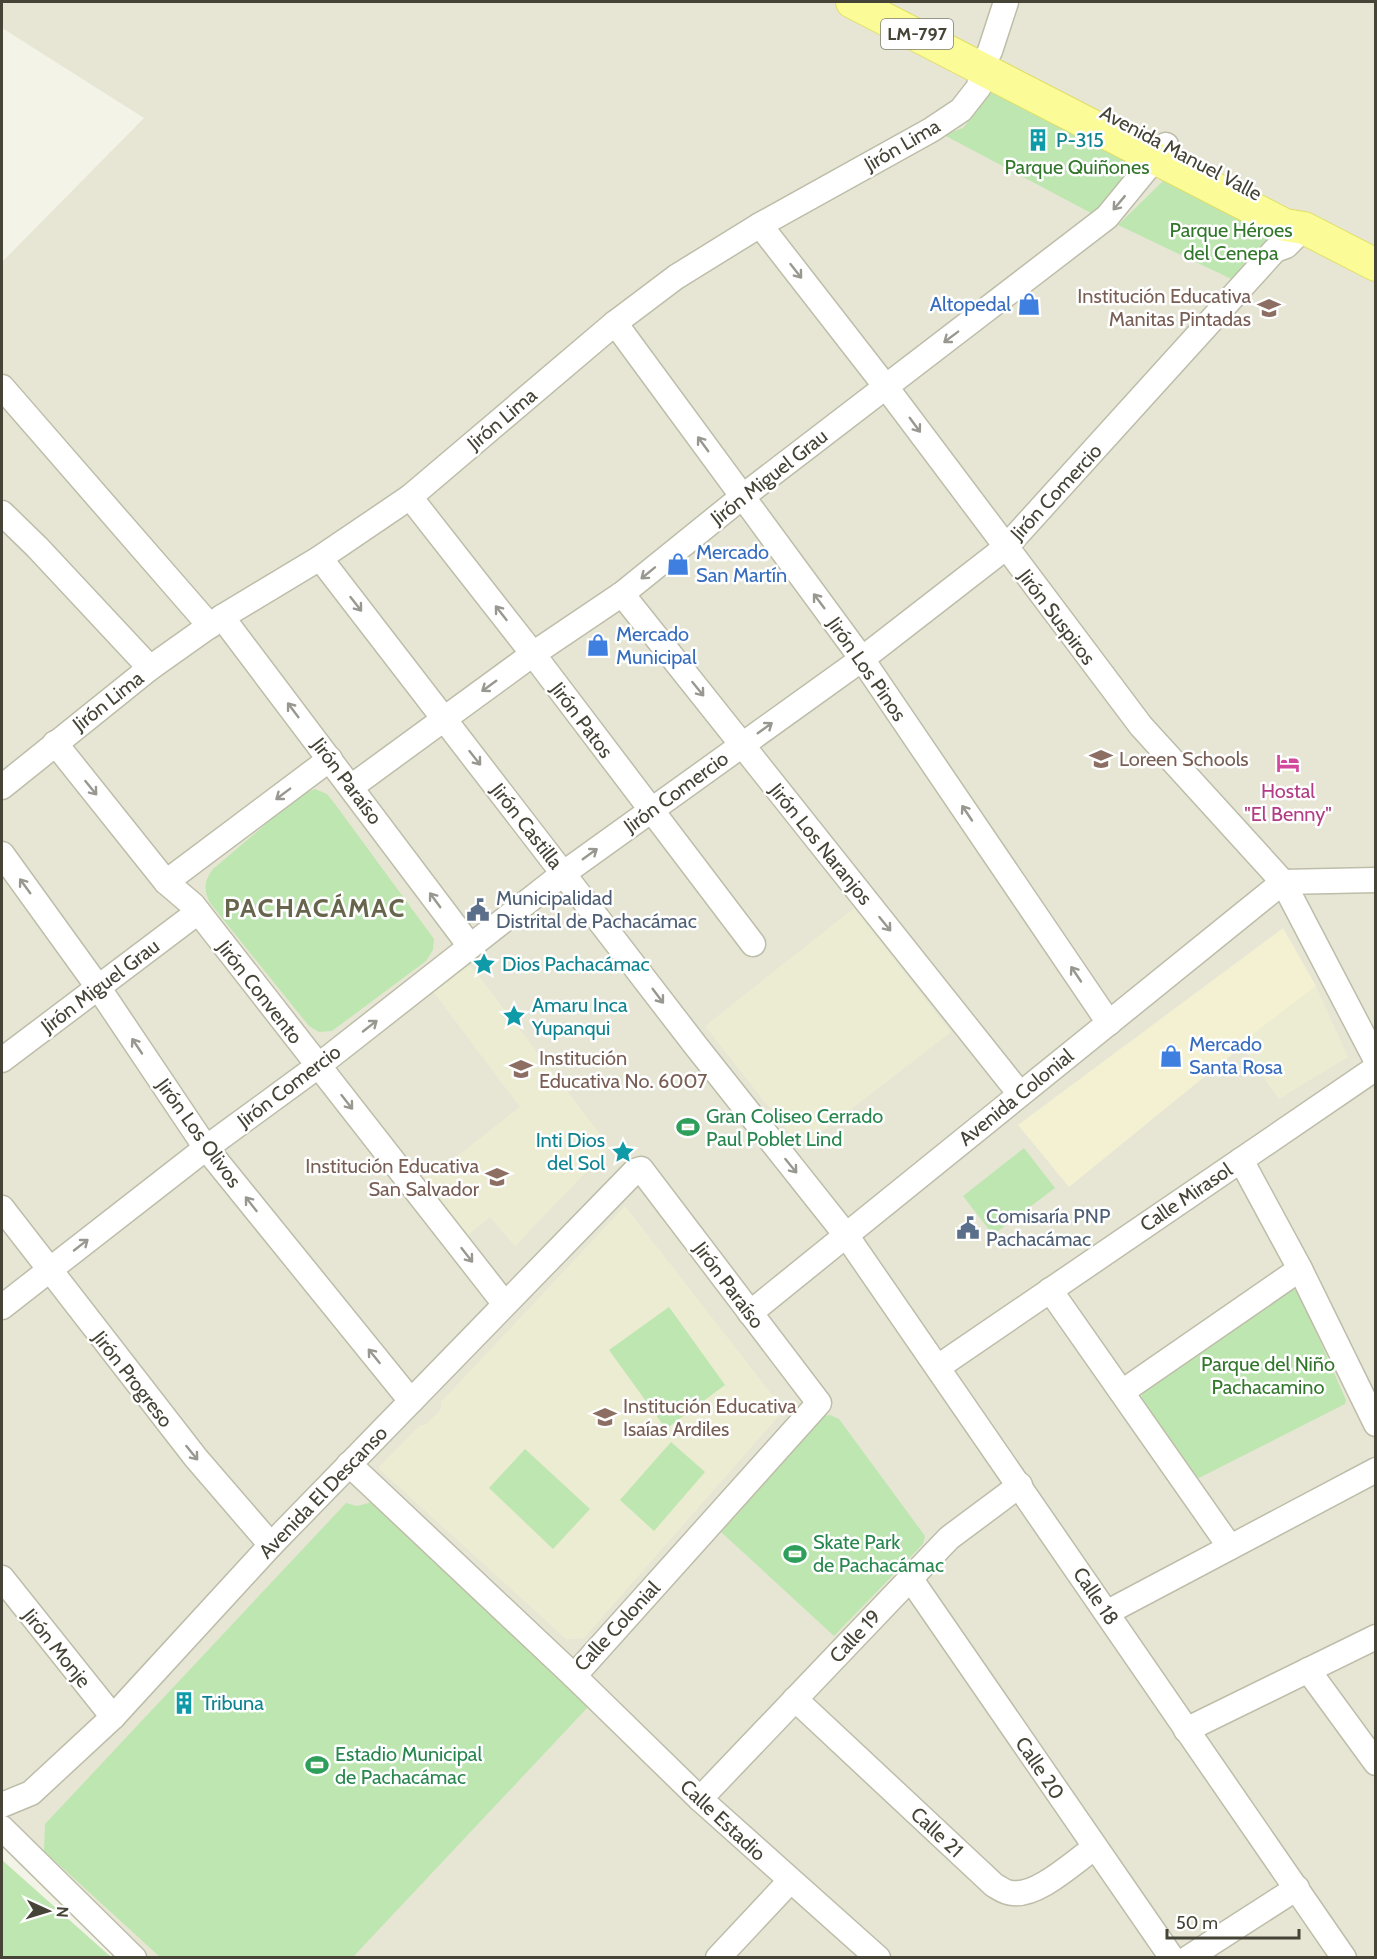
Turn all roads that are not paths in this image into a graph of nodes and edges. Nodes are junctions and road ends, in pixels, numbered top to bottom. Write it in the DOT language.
graph roads {
  1 [pos="852,2"];
  2 [pos="891,2"];
  3 [pos="1006,2"];
  4 [pos="986,59"];
  5 [pos="1161,152"];
  6 [pos="760,225"];
  7 [pos="1304,228"];
  8 [pos="1376,265"];
  9 [pos="615,323"];
  10 [pos="2,387"];
  11 [pos="886,387"];
  12 [pos="410,497"];
  13 [pos="742,497"];
  14 [pos="2,513"];
  15 [pos="1005,548"];
  16 [pos="320,558"];
  17 [pos="622,594"];
  18 [pos="216,622"];
  19 [pos="533,654"];
  20 [pos="862,659"];
  21 [pos="150,668"];
  22 [pos="445,718"];
  23 [pos="55,743"];
  24 [pos="742,745"];
  25 [pos="330,759"];
  26 [pos="2,787"];
  27 [pos="351,787"];
  28 [pos="650,810"];
  29 [pos="2,854"];
  30 [pos="564,873"];
  31 [pos="1376,880"];
  32 [pos="166,882"];
  33 [pos="1283,882"];
  34 [pos="198,912"];
  35 [pos="753,944"];
  36 [pos="470,946"];
  37 [pos="98,987"];
  38 [pos="1109,1023"];
  39 [pos="2,1060"];
  40 [pos="1376,1060"];
  41 [pos="318,1066"];
  42 [pos="1376,1068"];
  43 [pos="1020,1094"];
  44 [pos="206,1148"];
  45 [pos="1241,1160"];
  46 [pos="638,1169"];
  47 [pos="2,1208"];
  48 [pos="846,1235"];
  49 [pos="1300,1269"];
  50 [pos="48,1270"];
  51 [pos="1050,1290"];
  52 [pos="504,1303"];
  53 [pos="2,1307"];
  54 [pos="750,1313"];
  55 [pos="938,1367"];
  56 [pos="1122,1392"];
  57 [pos="411,1401"];
  58 [pos="819,1403"];
  59 [pos="1376,1424"];
  60 [pos="348,1464"];
  61 [pos="1376,1470"];
  62 [pos="1020,1485"];
  63 [pos="271,1545"];
  64 [pos="1230,1547"];
  65 [pos="2,1578"];
  66 [pos="910,1578"];
  67 [pos="1108,1612"];
  68 [pos="1376,1637"];
  69 [pos="1308,1670"];
  70 [pos="574,1676"];
  71 [pos="795,1699"];
  72 [pos="112,1717"];
  73 [pos="1186,1730"];
  74 [pos="1376,1763"];
  75 [pos="700,1799"];
  76 [pos="2,1805"];
  77 [pos="2,1828"];
  78 [pos="1094,1848"];
  79 [pos="790,1881"];
  80 [pos="1297,1888"];
  81 [pos="134,1958"];
  82 [pos="718,1958"];
  83 [pos="878,1958"];
  84 [pos="1172,1958"];
  85 [pos="1188,1958"];
  86 [pos="1344,1958"];
  1 -- 4 [label="main road, Avenida Manuel Valle / LM-797"];
  2 -- 4 [label="main road, Avenida Manuel Valle / LM-797"];
  3 -- 4 [label="street, Jirón Lima"];
  4 -- 5 [label="main road, Avenida Manuel Valle / LM-797"];
  4 -- 6 [label="street, Jirón Lima"];
  5 -- 7 [label="main road, Avenida Manuel Valle / LM-797"];
  5 -- 11 [label="street, Jirón Miguel Grau, one-way"];
  6 -- 9 [label="street, Jirón Lima"];
  6 -- 11 [label="street, Jirón Suspiros, one-way"];
  7 -- 8 [label="main road, LM-797"];
  7 -- 15 [label="street, Jirón Comercio"];
  9 -- 12 [label="street, Jirón Lima"];
  13 -- 9 [label="street, Jirón Los Pinos, one-way"];
  10 -- 18 [label="street, Jirón Paraíso"];
  11 -- 13 [label="street, Jirón Miguel Grau"];
  11 -- 15 [label="street, Jirón Suspiros, one-way"];
  12 -- 16 [label="street, Jirón Lima"];
  19 -- 12 [label="street, Jirón Patos, one-way"];
  13 -- 17 [label="street, Jirón Miguel Grau, one-way"];
  20 -- 13 [label="street, Jirón Los Pinos, one-way"];
  14 -- 21 [label="street"];
  15 -- 20 [label="street, Jirón Comercio"];
  15 -- 33 [label="street, Jirón Suspiros"];
  16 -- 18 [label="street, Jirón Lima"];
  16 -- 22 [label="street, Jirón Castilla, one-way"];
  17 -- 19 [label="street, Jirón Miguel Grau"];
  17 -- 24 [label="street, Jirón Los Naranjos, one-way"];
  18 -- 21 [label="street, Jirón Lima"];
  25 -- 18 [label="street, Jirón Paraíso, one-way"];
  19 -- 22 [label="street, Jirón Miguel Grau, one-way"];
  19 -- 28 [label="street, Jirón Patos"];
  24 -- 20 [label="street, Jirón Comercio, one-way"];
  38 -- 20 [label="street, Jirón Los Pinos, one-way"];
  21 -- 23 [label="street, Jirón Lima"];
  22 -- 27 [label="street, Jirón Miguel Grau"];
  22 -- 30 [label="street, Jirón Castilla, one-way"];
  23 -- 26 [label="street, Jirón Lima"];
  23 -- 32 [label="street, Jirón Convento, one-way"];
  24 -- 28 [label="street, Jirón Comercio"];
  24 -- 43 [label="street, Jirón Los Naranjos, one-way"];
  25 -- 27 [label="street, Jirón Paraíso"];
  25 -- 32 [label="street, one-way"];
  36 -- 27 [label="street, Jirón Paraíso, one-way"];
  30 -- 28 [label="street, Jirón Comercio, one-way"];
  28 -- 35 [label="street, Jirón Patos"];
  37 -- 29 [label="street, Jirón Los Olivos, one-way"];
  30 -- 36 [label="street, Jirón Comercio"];
  30 -- 48 [label="street, Jirón Castilla, one-way"];
  31 -- 33 [label="street"];
  32 -- 34 [label="street, Jirón Convento"];
  33 -- 38 [label="street, Avenida Colonial"];
  33 -- 40 [label="street, Jirón Suspiros"];
  34 -- 37 [label="street, Jirón Miguel Grau"];
  34 -- 41 [label="street, Jirón Convento"];
  41 -- 36 [label="street, Jirón Comercio, one-way"];
  37 -- 39 [label="street, Jirón Miguel Grau"];
  44 -- 37 [label="street, Jirón Los Olivos, one-way"];
  38 -- 43 [label="street, Avenida Colonial"];
  41 -- 44 [label="street, Jirón Comercio"];
  41 -- 52 [label="street, Jirón Convento, one-way"];
  42 -- 45 [label="street, Calle Mirasol"];
  43 -- 48 [label="street, Avenida Colonial"];
  50 -- 44 [label="street, Jirón Comercio, one-way"];
  57 -- 44 [label="street, Jirón Los Olivos, one-way"];
  45 -- 49 [label="street"];
  45 -- 51 [label="street, Calle Mirasol"];
  46 -- 52 [label="street, Avenida El Descanso"];
  46 -- 54 [label="street, Jirón Paraíso"];
  47 -- 50 [label="street, Jirón Progreso"];
  48 -- 54 [label="street, Avenida Colonial"];
  48 -- 55 [label="street, Calle 18"];
  49 -- 56 [label="street"];
  49 -- 59 [label="street"];
  50 -- 53 [label="street, Jirón Comercio"];
  50 -- 63 [label="street, Jirón Progreso, one-way"];
  51 -- 55 [label="street, Calle Mirasol"];
  51 -- 56 [label="street"];
  52 -- 57 [label="street, Avenida El Descanso"];
  54 -- 58 [label="street, Jirón Paraíso"];
  55 -- 62 [label="street, Calle 18"];
  56 -- 64 [label="street"];
  57 -- 60 [label="street, Avenida El Descanso"];
  58 -- 70 [label="street, Calle Colonial"];
  60 -- 63 [label="street, Avenida El Descanso"];
  60 -- 70 [label="street, Calle Colonial"];
  61 -- 64 [label="street"];
  62 -- 66 [label="street, Calle 19"];
  62 -- 67 [label="street, Calle 18"];
  63 -- 72 [label="street, Avenida El Descanso"];
  64 -- 67 [label="street"];
  65 -- 72 [label="street, Jirón Monje"];
  66 -- 71 [label="street, Calle 19"];
  66 -- 78 [label="street, Calle 20"];
  67 -- 73 [label="street, Calle 18"];
  68 -- 69 [label="street"];
  69 -- 73 [label="street"];
  69 -- 74 [label="street"];
  70 -- 75 [label="street, Calle Estadio"];
  71 -- 75 [label="street, Calle 19"];
  71 -- 78 [label="street, Calle 21"];
  72 -- 76 [label="street, Avenida El Descanso"];
  73 -- 80 [label="street, Calle 18"];
  75 -- 79 [label="street, Calle Estadio"];
  77 -- 81 [label="street"];
  78 -- 84 [label="street, Calle 20"];
  79 -- 82 [label="street"];
  79 -- 83 [label="street, Calle Estadio"];
  80 -- 85 [label="street"];
  80 -- 86 [label="street, Calle 18"];
}
